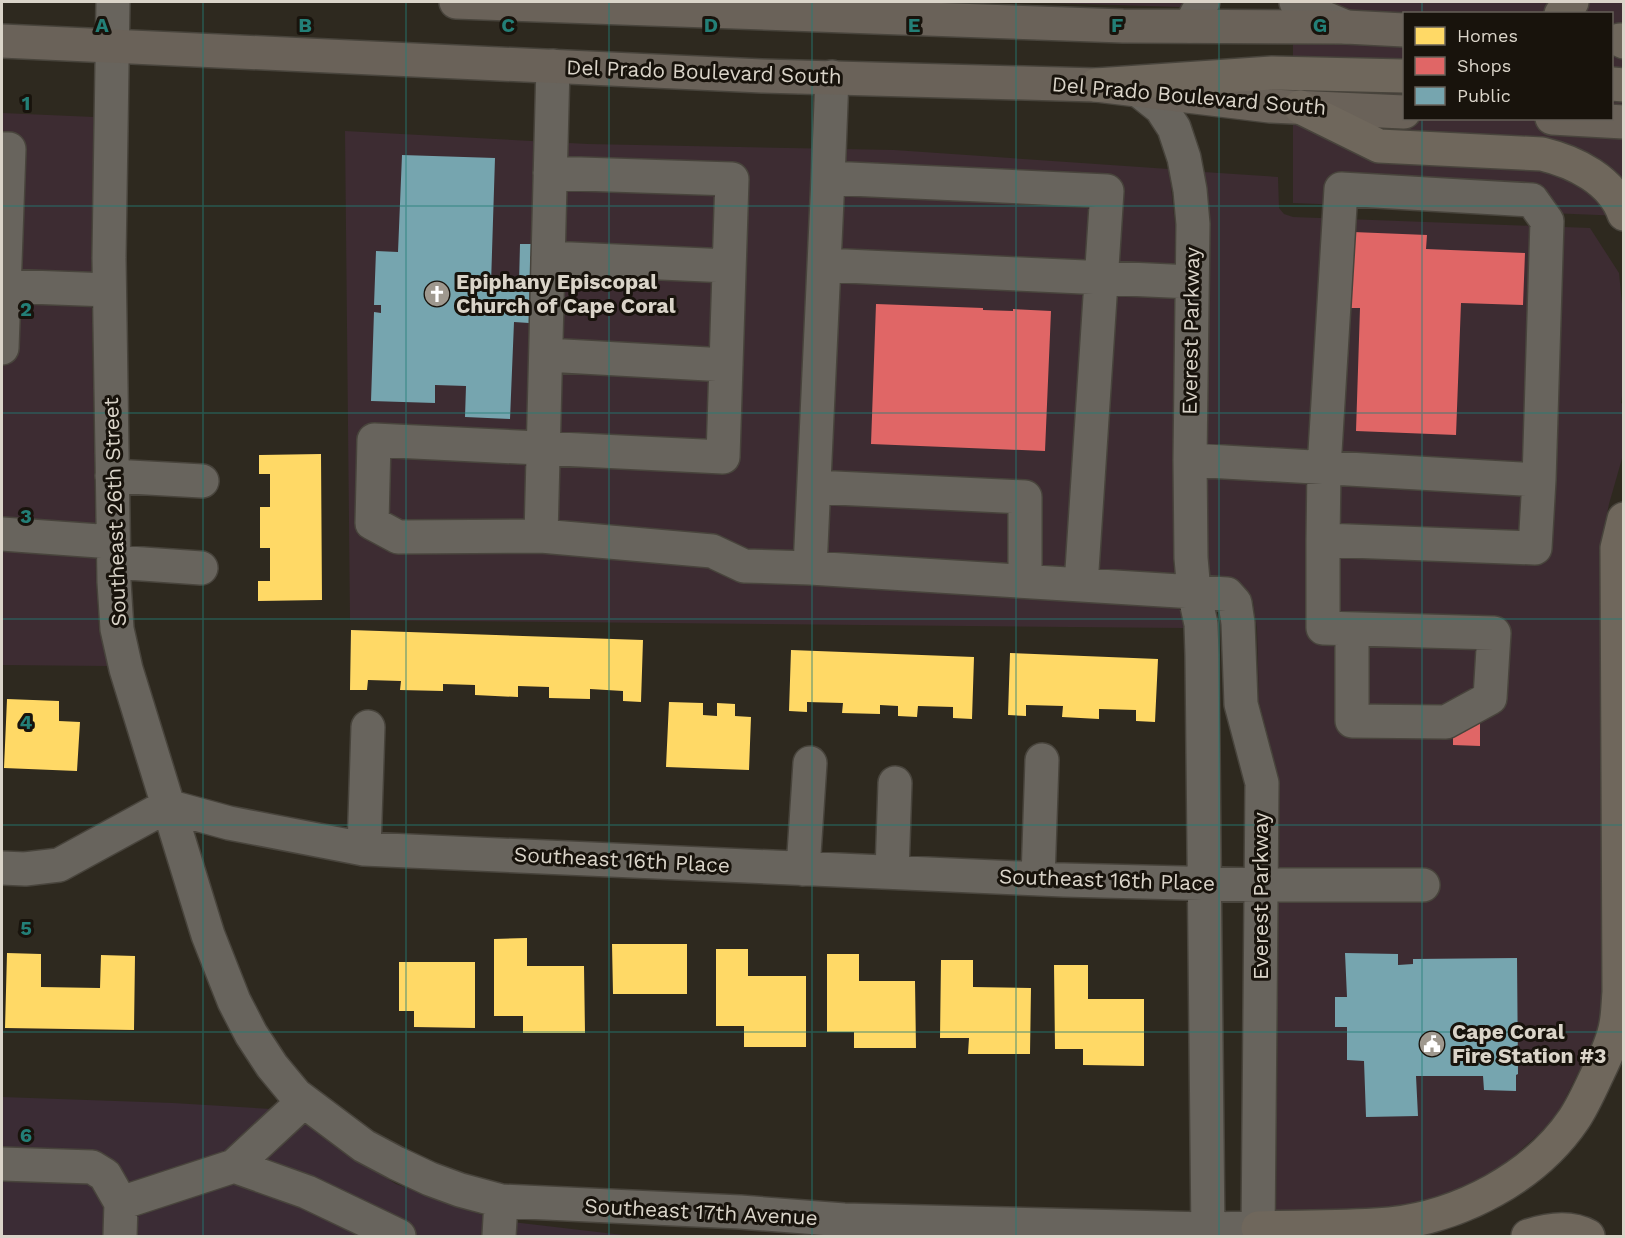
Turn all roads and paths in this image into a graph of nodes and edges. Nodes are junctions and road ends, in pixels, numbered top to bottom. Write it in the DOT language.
graph roads {
  1 [pos="113,2"];
  2 [pos="456,2"];
  3 [pos="1296,2"];
  4 [pos="625,4"];
  5 [pos="790,7"];
  6 [pos="941,10"];
  7 [pos="1197,14"];
  8 [pos="1346,27"];
  9 [pos="1403,30"];
  10 [pos="2,41"];
  11 [pos="113,47"];
  12 [pos="553,66"];
  13 [pos="1403,75"];
  14 [pos="832,77"];
  15 [pos="1096,85"];
  16 [pos="1137,89"];
  17 [pos="1299,107"];
  18 [pos="1403,112"];
  19 [pos="1587,120"];
  20 [pos="1623,122"];
  21 [pos="2,148"];
  22 [pos="550,173"];
  23 [pos="828,178"];
  24 [pos="1623,214"];
  25 [pos="548,258"];
  26 [pos="824,265"];
  27 [pos="729,266"];
  28 [pos="1101,278"];
  29 [pos="1192,282"];
  30 [pos="3,286"];
  31 [pos="109,290"];
  32 [pos="2,348"];
  33 [pos="546,355"];
  34 [pos="726,364"];
  35 [pos="543,448"];
  36 [pos="1190,460"];
  37 [pos="1324,468"];
  38 [pos="112,476"];
  39 [pos="1539,480"];
  40 [pos="202,481"];
  41 [pos="814,487"];
  42 [pos="1623,519"];
  43 [pos="2,534"];
  44 [pos="541,536"];
  45 [pos="1323,540"];
  46 [pos="113,552"];
  47 [pos="201,568"];
  48 [pos="810,568"];
  49 [pos="1025,581"];
  50 [pos="1081,585"];
  51 [pos="1194,592"];
  52 [pos="1352,629"];
  53 [pos="368,727"];
  54 [pos="1042,760"];
  55 [pos="810,763"];
  56 [pos="895,783"];
  57 [pos="167,806"];
  58 [pos="364,849"];
  59 [pos="2,868"];
  60 [pos="804,869"];
  61 [pos="892,872"];
  62 [pos="1038,879"];
  63 [pos="1203,883"];
  64 [pos="1262,885"];
  65 [pos="1423,885"];
  66 [pos="272,1066"];
  67 [pos="304,1101"];
  68 [pos="2,1164"];
  69 [pos="234,1166"];
  70 [pos="501,1201"];
  71 [pos="121,1203"];
  72 [pos="844,1228"];
  73 [pos="1258,1232"];
  74 [pos="1210,1234"];
  75 [pos="120,1236"];
  76 [pos="399,1236"];
  77 [pos="499,1236"];
  78 [pos="1528,1236"];
  79 [pos="1588,1236"];
  1 -- 11 [label="street, Southeast 26th Street"];
  2 -- 4 [label="main road"];
  3 -- 8 [label="street"];
  4 -- 5 [label="main road"];
  5 -- 6 [label="main road"];
  6 -- 7 [label="main road"];
  7 -- 8 [label="main road"];
  8 -- 9 [label="main road"];
  10 -- 11 [label="main road, Del Prado Boulevard South"];
  11 -- 12 [label="main road, Del Prado Boulevard South"];
  11 -- 31 [label="street, Southeast 26th Street"];
  12 -- 14 [label="main road, Del Prado Boulevard South"];
  12 -- 22 [label="street"];
  13 -- 15 [label="highway"];
  14 -- 15 [label="main road, Del Prado Boulevard South"];
  14 -- 23 [label="street"];
  15 -- 16 [label="main road, Del Prado Boulevard South"];
  16 -- 17 [label="main road, Del Prado Boulevard South"];
  16 -- 29 [label="street, Everest Parkway"];
  17 -- 18 [label="main road, Del Prado Boulevard South"];
  17 -- 24 [label="highway"];
  19 -- 20 [label="main road"];
  21 -- 30 [label="street"];
  22 -- 25 [label="street"];
  22 -- 27 [label="street"];
  23 -- 26 [label="street"];
  23 -- 28 [label="street"];
  25 -- 27 [label="street"];
  25 -- 33 [label="street"];
  26 -- 28 [label="street"];
  26 -- 41 [label="street"];
  27 -- 34 [label="street"];
  28 -- 29 [label="street"];
  28 -- 50 [label="street"];
  29 -- 36 [label="street, Everest Parkway"];
  30 -- 31 [label="street"];
  30 -- 32 [label="street"];
  31 -- 38 [label="street, Southeast 26th Street"];
  33 -- 34 [label="street"];
  33 -- 35 [label="street"];
  34 -- 35 [label="street"];
  35 -- 44 [label="street"];
  35 -- 44 [label="street"];
  36 -- 37 [label="street"];
  36 -- 51 [label="street, Everest Parkway"];
  37 -- 39 [label="street"];
  37 -- 39 [label="street"];
  37 -- 45 [label="street"];
  38 -- 40 [label="street"];
  38 -- 46 [label="street, Southeast 26th Street"];
  39 -- 45 [label="street"];
  41 -- 48 [label="street"];
  41 -- 49 [label="street"];
  42 -- 73 [label="highway"];
  43 -- 46 [label="street"];
  44 -- 48 [label="street"];
  45 -- 52 [label="street"];
  46 -- 47 [label="street"];
  46 -- 57 [label="street, Southeast 26th Street"];
  48 -- 49 [label="street"];
  49 -- 50 [label="street"];
  50 -- 51 [label="street"];
  51 -- 63 [label="street, Everest Parkway"];
  51 -- 64 [label="street, Everest Parkway"];
  52 -- 52 [label="street"];
  53 -- 58 [label="street"];
  54 -- 62 [label="street"];
  55 -- 60 [label="street"];
  56 -- 61 [label="street"];
  57 -- 58 [label="street, Southeast 16th Place"];
  57 -- 59 [label="street"];
  57 -- 66 [label="street, Southeast 26th Street"];
  58 -- 60 [label="street, Southeast 16th Place"];
  60 -- 61 [label="street, Southeast 16th Place"];
  61 -- 62 [label="street, Southeast 16th Place"];
  62 -- 63 [label="street, Southeast 16th Place"];
  63 -- 64 [label="street, Southeast 16th Place"];
  63 -- 74 [label="street, Everest Parkway"];
  64 -- 65 [label="street, Southeast 16th Place"];
  64 -- 73 [label="street, Everest Parkway"];
  66 -- 67 [label="street, Southeast 17th Avenue"];
  67 -- 69 [label="street"];
  67 -- 70 [label="street, Southeast 17th Avenue"];
  68 -- 71 [label="street"];
  69 -- 71 [label="street"];
  69 -- 76 [label="street"];
  70 -- 72 [label="street, Southeast 17th Avenue"];
  70 -- 77 [label="street"];
  71 -- 75 [label="street"];
  72 -- 74 [label="street, Southeast 17th Avenue"];
  73 -- 74 [label="street, Southeast 17th Avenue"];
  78 -- 79 [label="highway"];
}
